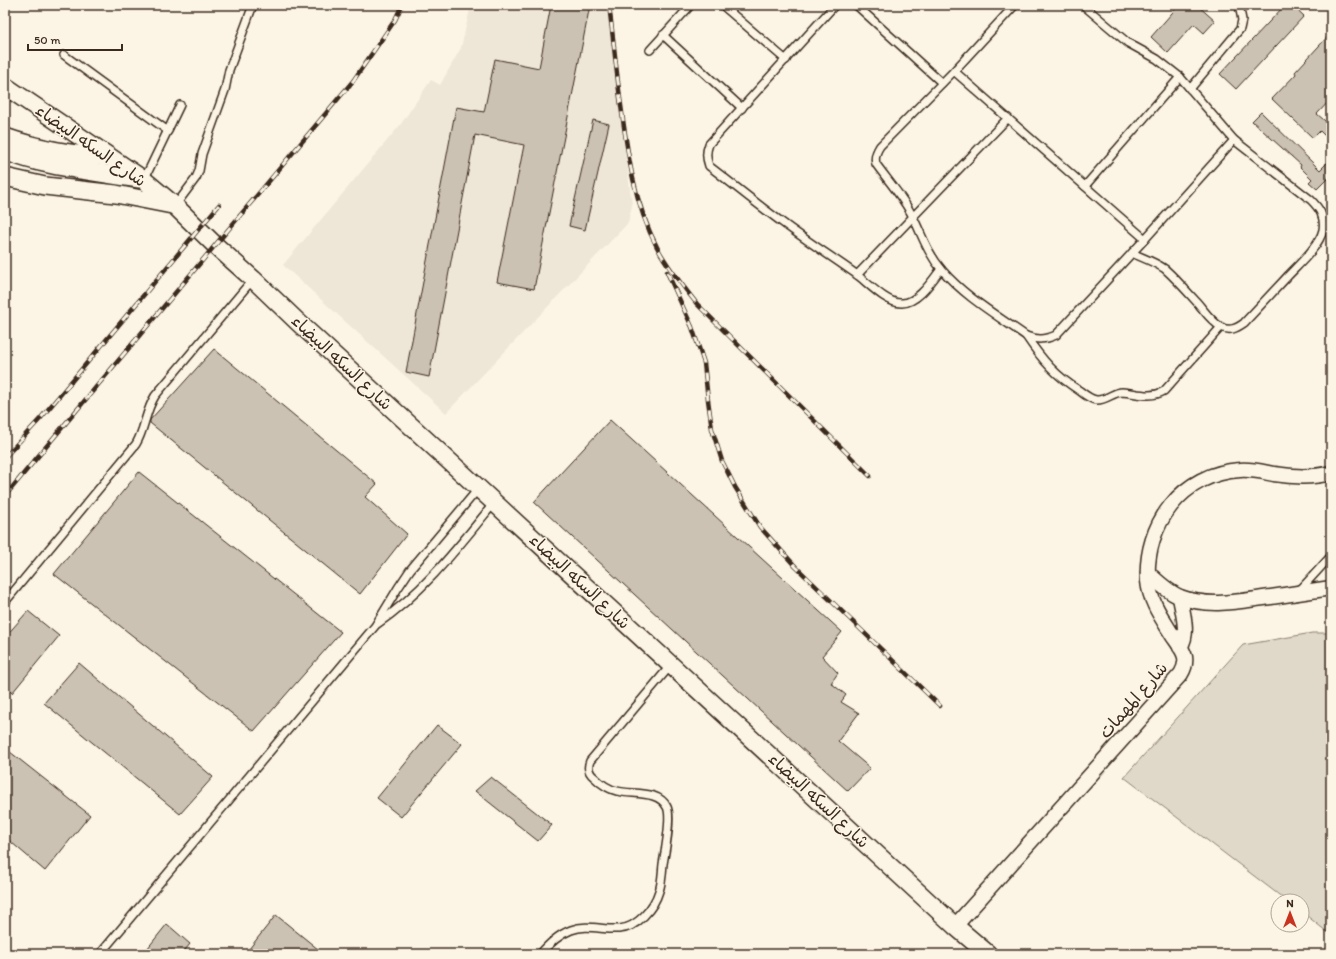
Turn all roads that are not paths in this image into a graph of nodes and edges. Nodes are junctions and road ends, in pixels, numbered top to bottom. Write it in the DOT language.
graph roads {
  1 [pos="253,5"];
  2 [pos="692,5"];
  3 [pos="722,5"];
  4 [pos="835,5"];
  5 [pos="856,5"];
  6 [pos="1015,5"];
  7 [pos="1083,5"];
  8 [pos="1239,5"];
  9 [pos="663,35"];
  10 [pos="650,50"];
  11 [pos="64,55"];
  12 [pos="786,60"];
  13 [pos="954,70"];
  14 [pos="1180,77"];
  15 [pos="942,83"];
  16 [pos="5,86"];
  17 [pos="1190,89"];
  18 [pos="180,105"];
  19 [pos="742,108"];
  20 [pos="1008,118"];
  21 [pos="168,131"];
  22 [pos="5,137"];
  23 [pos="1234,140"];
  24 [pos="5,151"];
  25 [pos="110,157"];
  26 [pos="5,177"];
  27 [pos="144,180"];
  28 [pos="1085,186"];
  29 [pos="175,206"];
  30 [pos="913,217"];
  31 [pos="1145,239"];
  32 [pos="1132,253"];
  33 [pos="941,269"];
  34 [pos="857,275"];
  35 [pos="253,279"];
  36 [pos="1221,327"];
  37 [pos="1026,336"];
  38 [pos="1331,473"];
  39 [pos="479,488"];
  40 [pos="495,502"];
  41 [pos="1331,556"];
  42 [pos="1148,573"];
  43 [pos="1331,588"];
  44 [pos="1298,593"];
  45 [pos="1180,597"];
  46 [pos="5,602"];
  47 [pos="375,626"];
  48 [pos="1180,647"];
  49 [pos="671,665"];
  50 [pos="955,926"];
  51 [pos="100,954"];
  52 [pos="540,954"];
  53 [pos="988,954"];
  1 -- 29 [label="lane"];
  2 -- 9 [label="lane"];
  3 -- 12 [label="lane"];
  4 -- 12 [label="lane"];
  5 -- 15 [label="lane"];
  6 -- 13 [label="lane"];
  7 -- 14 [label="lane"];
  8 -- 17 [label="lane"];
  9 -- 10 [label="lane"];
  9 -- 19 [label="lane"];
  11 -- 21 [label="lane"];
  12 -- 19 [label="lane"];
  13 -- 15 [label="lane"];
  13 -- 20 [label="lane"];
  14 -- 17 [label="lane"];
  14 -- 28 [label="lane"];
  15 -- 30 [label="lane"];
  16 -- 25 [label="street, شارع السكه البيضاء"];
  17 -- 23 [label="lane"];
  18 -- 21 [label="lane"];
  19 -- 34 [label="lane"];
  20 -- 28 [label="lane"];
  20 -- 30 [label="lane"];
  21 -- 27 [label="lane"];
  22 -- 25 [label="street"];
  23 -- 31 [label="lane"];
  23 -- 36 [label="lane"];
  24 -- 27 [label="street"];
  25 -- 27 [label="street, شارع السكه البيضاء"];
  26 -- 29 [label="street, شارع السكه البيضاء"];
  27 -- 29 [label="street, شارع السكه البيضاء"];
  28 -- 31 [label="lane"];
  29 -- 35 [label="street, شارع السكه البيضاء"];
  30 -- 33 [label="lane"];
  30 -- 34 [label="lane"];
  31 -- 32 [label="lane"];
  32 -- 36 [label="lane"];
  32 -- 37 [label="lane"];
  33 -- 34 [label="lane"];
  33 -- 37 [label="lane"];
  35 -- 39 [label="street, شارع السكه البيضاء"];
  35 -- 46 [label="lane"];
  36 -- 37 [label="lane"];
  38 -- 42 [label="street, شارع المهمات"];
  39 -- 40 [label="street, شارع السكه البيضاء"];
  39 -- 47 [label="lane"];
  40 -- 47 [label="lane"];
  40 -- 49 [label="street, شارع السكه البيضاء"];
  41 -- 44 [label="lane"];
  42 -- 45 [label="street"];
  42 -- 48 [label="street, شارع المهمات"];
  43 -- 44 [label="street"];
  44 -- 45 [label="street"];
  45 -- 48 [label="street"];
  47 -- 51 [label="lane"];
  48 -- 50 [label="street, شارع المهمات"];
  49 -- 50 [label="street, شارع السكه البيضاء"];
  49 -- 52 [label="lane"];
  50 -- 53 [label="street, شارع السكه البيضاء"];
}
